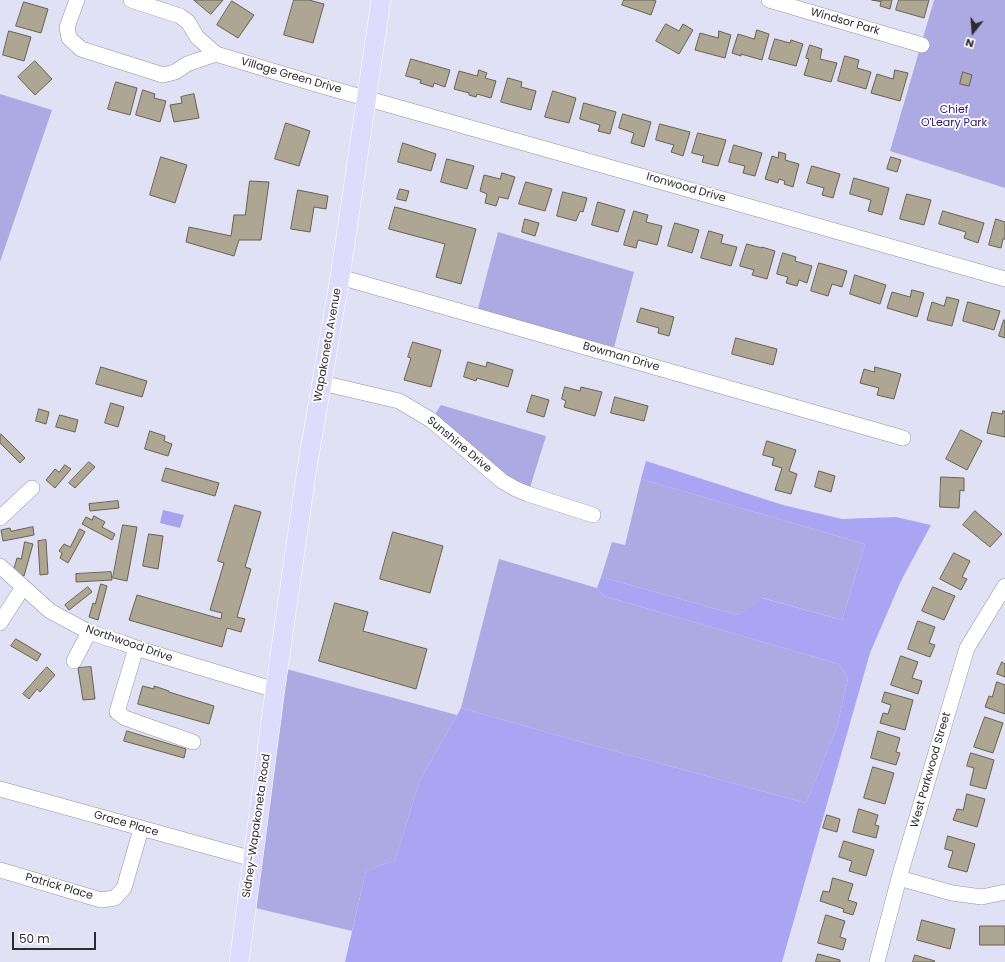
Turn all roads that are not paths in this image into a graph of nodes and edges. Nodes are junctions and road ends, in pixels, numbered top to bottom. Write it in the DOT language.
graph roads {
  1 [pos="77,0"];
  2 [pos="131,0"];
  3 [pos="380,0"];
  4 [pos="769,0"];
  5 [pos="922,45"];
  6 [pos="216,54"];
  7 [pos="366,98"];
  8 [pos="340,277"];
  9 [pos="1005,279"];
  10 [pos="322,384"];
  11 [pos="903,438"];
  12 [pos="32,488"];
  13 [pos="592,515"];
  14 [pos="0,518"];
  15 [pos="0,566"];
  16 [pos="1005,586"];
  17 [pos="23,587"];
  18 [pos="0,623"];
  19 [pos="89,632"];
  20 [pos="136,648"];
  21 [pos="74,661"];
  22 [pos="275,690"];
  23 [pos="193,742"];
  24 [pos="0,789"];
  25 [pos="141,828"];
  26 [pos="253,859"];
  27 [pos="0,870"];
  28 [pos="899,878"];
  29 [pos="1005,892"];
  30 [pos="238,962"];
  31 [pos="877,962"];
  1 -- 6 [label="street"];
  2 -- 6 [label="street, Village Green Drive"];
  3 -- 7 [label="main road, Wapakoneta Avenue"];
  4 -- 5 [label="street, Windsor Park"];
  6 -- 7 [label="street, Village Green Drive"];
  7 -- 8 [label="main road, Wapakoneta Avenue"];
  7 -- 9 [label="street, Ironwood Drive"];
  8 -- 10 [label="main road, Wapakoneta Avenue"];
  8 -- 11 [label="street, Bowman Drive"];
  10 -- 13 [label="street, Sunshine Drive"];
  10 -- 22 [label="main road, Wapakoneta Avenue"];
  12 -- 14 [label="street"];
  15 -- 17 [label="street, Northwood Drive"];
  16 -- 28 [label="street, West Parkwood Street"];
  17 -- 18 [label="street"];
  17 -- 19 [label="street, Northwood Drive"];
  19 -- 20 [label="street, Northwood Drive"];
  19 -- 21 [label="street"];
  20 -- 22 [label="street, Northwood Drive"];
  20 -- 23 [label="street"];
  22 -- 26 [label="main road, Sidney-Wapakoneta Road"];
  24 -- 25 [label="street, Grace Place"];
  25 -- 26 [label="street, Grace Place"];
  25 -- 27 [label="street, Patrick Place"];
  26 -- 30 [label="main road, Sidney-Wapakoneta Road"];
  28 -- 29 [label="street"];
  28 -- 31 [label="street, West Parkwood Street"];
}
